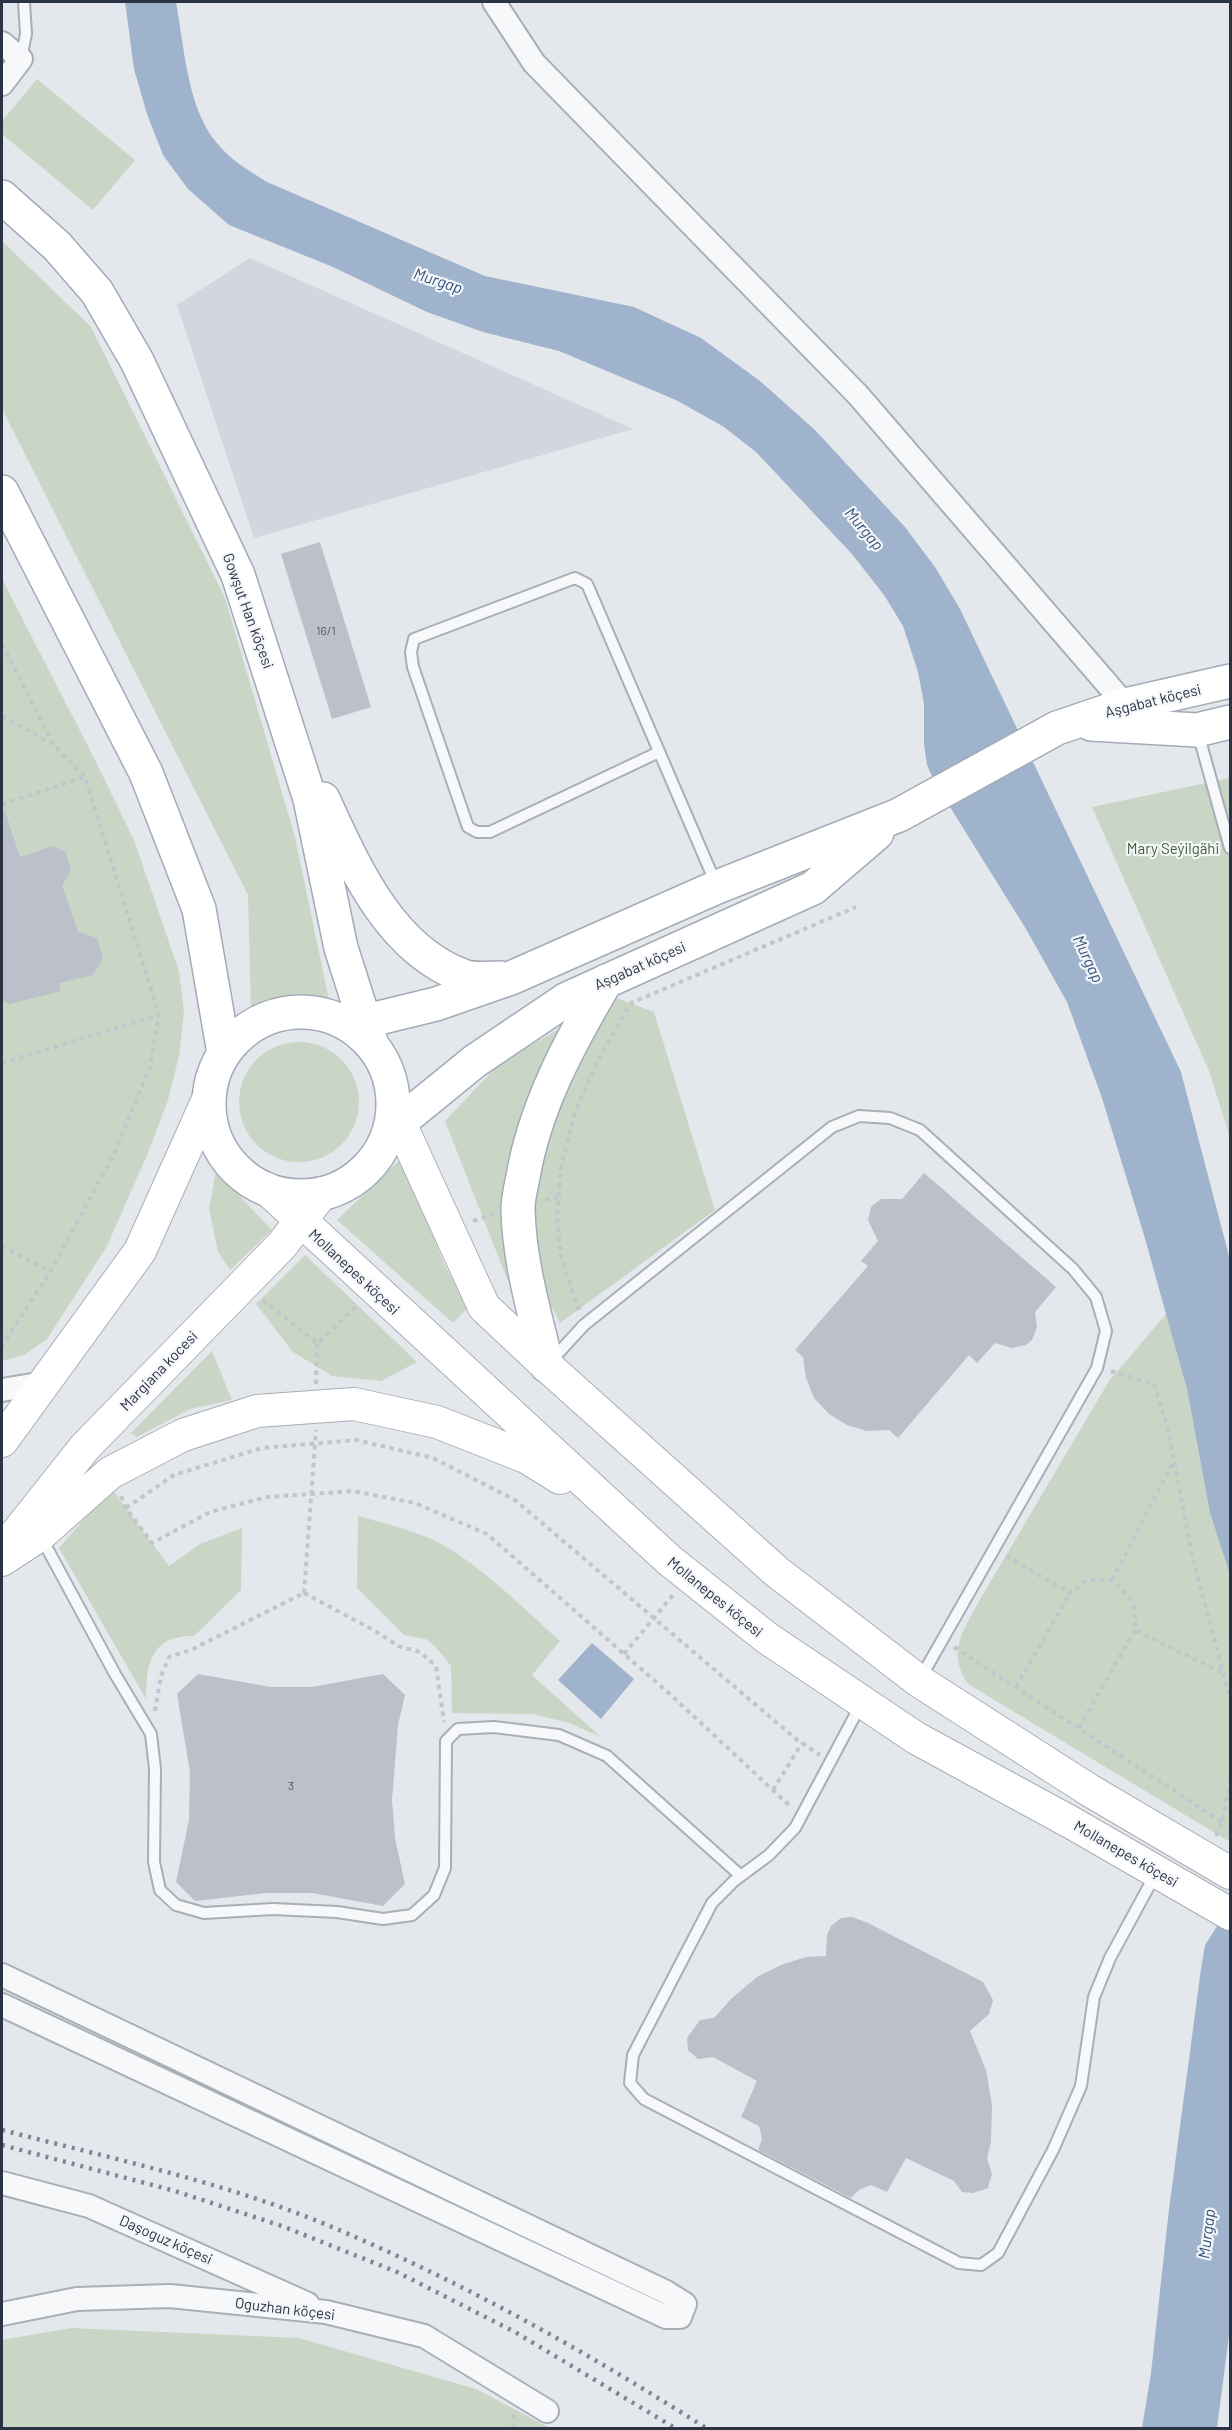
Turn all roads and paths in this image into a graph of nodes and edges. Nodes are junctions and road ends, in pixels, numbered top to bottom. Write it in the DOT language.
graph roads {
  1 [pos="24,2"];
  2 [pos="494,2"];
  3 [pos="2,43"];
  4 [pos="21,59"];
  5 [pos="2,84"];
  6 [pos="2,197"];
  7 [pos="2,492"];
  8 [pos="2,644"];
  9 [pos="1230,681"];
  10 [pos="2,716"];
  11 [pos="1135,716"];
  12 [pos="1230,722"];
  13 [pos="1197,730"];
  14 [pos="292,739"];
  15 [pos="53,744"];
  16 [pos="659,752"];
  17 [pos="85,777"];
  18 [pos="2,804"];
  19 [pos="899,815"];
  20 [pos="1230,846"];
  21 [pos="717,887"];
  22 [pos="855,907"];
  23 [pos="511,978"];
  24 [pos="606,981"];
  25 [pos="159,1015"];
  26 [pos="362,1031"];
  27 [pos="224,1053"];
  28 [pos="2,1063"];
  29 [pos="208,1097"];
  30 [pos="394,1120"];
  31 [pos="267,1190"];
  32 [pos="321,1193"];
  33 [pos="299,1221"];
  34 [pos="2,1246"];
  35 [pos="50,1272"];
  36 [pos="243,1285"];
  37 [pos="374,1290"];
  38 [pos="584,1324"];
  39 [pos="317,1343"];
  40 [pos="2,1346"];
  41 [pos="547,1366"];
  42 [pos="1097,1368"];
  43 [pos="44,1383"];
  44 [pos="2,1390"];
  45 [pos="316,1407"];
  46 [pos="2,1441"];
  47 [pos="317,1443"];
  48 [pos="1174,1461"];
  49 [pos="110,1473"];
  50 [pos="313,1494"];
  51 [pos="126,1508"];
  52 [pos="615,1509"];
  53 [pos="34,1526"];
  54 [pos="995,1549"];
  55 [pos="2,1552"];
  56 [pos="2,1560"];
  57 [pos="689,1576"];
  58 [pos="1112,1580"];
  59 [pos="304,1593"];
  60 [pos="1070,1593"];
  61 [pos="654,1618"];
  62 [pos="1135,1630"];
  63 [pos="943,1640"];
  64 [pos="624,1654"];
  65 [pos="1224,1673"];
  66 [pos="919,1680"];
  67 [pos="1016,1687"];
  68 [pos="1230,1698"];
  69 [pos="862,1703"];
  70 [pos="1079,1728"];
  71 [pos="151,1734"];
  72 [pos="446,1742"];
  73 [pos="802,1743"];
  74 [pos="830,1762"];
  75 [pos="1230,1782"];
  76 [pos="773,1790"];
  77 [pos="1089,1791"];
  78 [pos="801,1816"];
  79 [pos="1222,1822"];
  80 [pos="1072,1823"];
  81 [pos="1210,1860"];
  82 [pos="1156,1873"];
  83 [pos="741,1876"];
  84 [pos="1230,1914"];
  85 [pos="2,1975"];
  86 [pos="2,2005"];
  87 [pos="222,2080"];
  88 [pos="212,2105"];
  89 [pos="2,2183"];
  90 [pos="326,2312"];
  91 [pos="2,2314"];
  92 [pos="547,2411"];
  1 -- 4 [label="lane"];
  2 -- 11 [label="street"];
  3 -- 4 [label="street"];
  4 -- 5 [label="street"];
  6 -- 14 [label="main road, Gowşut Han köçesi"];
  7 -- 27 [label="main road"];
  8 -- 15 [label="path"];
  9 -- 11 [label="main road, Aşgabat köçesi"];
  10 -- 15 [label="path"];
  11 -- 13 [label="main road, Aşgabat köçesi"];
  11 -- 19 [label="main road, Aşgabat köçesi"];
  12 -- 13 [label="main road, Aşgabat köçesi"];
  13 -- 20 [label="lane"];
  14 -- 23 [label="main road"];
  14 -- 26 [label="main road, Gowşut Han köçesi"];
  15 -- 17 [label="path"];
  16 -- 16 [label="lane"];
  16 -- 21 [label="lane"];
  17 -- 18 [label="path"];
  17 -- 25 [label="path"];
  19 -- 21 [label="main road, Aşgabat köçesi"];
  19 -- 24 [label="main road, Aşgabat köçesi"];
  21 -- 23 [label="main road, Aşgabat köçesi"];
  22 -- 38 [label="path"];
  23 -- 26 [label="main road, Aşgabat köçesi"];
  24 -- 30 [label="main road, Aşgabat köçesi"];
  24 -- 41 [label="main road"];
  25 -- 28 [label="path"];
  25 -- 35 [label="path"];
  26 -- 27 [label="main road"];
  26 -- 30 [label="main road"];
  27 -- 29 [label="main road"];
  29 -- 31 [label="main road"];
  29 -- 43 [label="street"];
  30 -- 32 [label="main road"];
  30 -- 41 [label="street"];
  31 -- 32 [label="main road"];
  31 -- 33 [label="street, Mollanepes köçesi"];
  32 -- 33 [label="street, Margiana kocesi"];
  33 -- 36 [label="street, Margiana kocesi"];
  33 -- 37 [label="street, Mollanepes köçesi"];
  34 -- 35 [label="path"];
  35 -- 40 [label="path"];
  36 -- 39 [label="path"];
  36 -- 53 [label="street, Margiana kocesi"];
  37 -- 39 [label="path"];
  37 -- 52 [label="street, Mollanepes köçesi"];
  38 -- 41 [label="lane"];
  38 -- 42 [label="lane"];
  39 -- 45 [label="path"];
  41 -- 66 [label="street"];
  42 -- 48 [label="path"];
  42 -- 54 [label="lane"];
  43 -- 44 [label="street"];
  43 -- 46 [label="street"];
  45 -- 47 [label="path"];
  45 -- 49 [label="street"];
  45 -- 52 [label="street"];
  47 -- 50 [label="path"];
  47 -- 51 [label="path"];
  47 -- 61 [label="path"];
  48 -- 58 [label="path"];
  48 -- 65 [label="path"];
  49 -- 51 [label="path"];
  49 -- 53 [label="street"];
  50 -- 51 [label="path"];
  50 -- 59 [label="path"];
  50 -- 64 [label="path"];
  52 -- 57 [label="street, Mollanepes köçesi"];
  53 -- 55 [label="street, Margiana kocesi"];
  53 -- 56 [label="street"];
  53 -- 71 [label="lane"];
  54 -- 60 [label="path"];
  54 -- 63 [label="lane"];
  57 -- 61 [label="path"];
  57 -- 69 [label="street, Mollanepes köçesi"];
  58 -- 60 [label="path"];
  58 -- 62 [label="path"];
  59 -- 71 [label="path"];
  59 -- 72 [label="path"];
  60 -- 67 [label="path"];
  61 -- 64 [label="path"];
  61 -- 73 [label="path"];
  62 -- 65 [label="path"];
  62 -- 70 [label="path"];
  63 -- 66 [label="lane"];
  63 -- 67 [label="path"];
  64 -- 76 [label="path"];
  65 -- 68 [label="path"];
  66 -- 77 [label="street"];
  67 -- 70 [label="path"];
  69 -- 74 [label="lane"];
  69 -- 80 [label="street, Mollanepes köçesi"];
  70 -- 79 [label="path"];
  71 -- 72 [label="lane"];
  72 -- 83 [label="lane"];
  73 -- 74 [label="path"];
  73 -- 76 [label="path"];
  74 -- 78 [label="lane"];
  75 -- 79 [label="path"];
  76 -- 78 [label="path"];
  77 -- 80 [label="street"];
  77 -- 81 [label="street"];
  78 -- 83 [label="lane"];
  79 -- 81 [label="path"];
  80 -- 82 [label="street, Mollanepes köçesi"];
  82 -- 83 [label="lane"];
  82 -- 84 [label="street, Mollanepes köçesi"];
  85 -- 87 [label="street"];
  86 -- 88 [label="street"];
  87 -- 88 [label="street"];
  87 -- 88 [label="street"];
  89 -- 90 [label="street, Daşoguz köçesi"];
  90 -- 91 [label="street, Oguzhan köçesi"];
  90 -- 92 [label="street, Oguzhan köçesi"];
}
